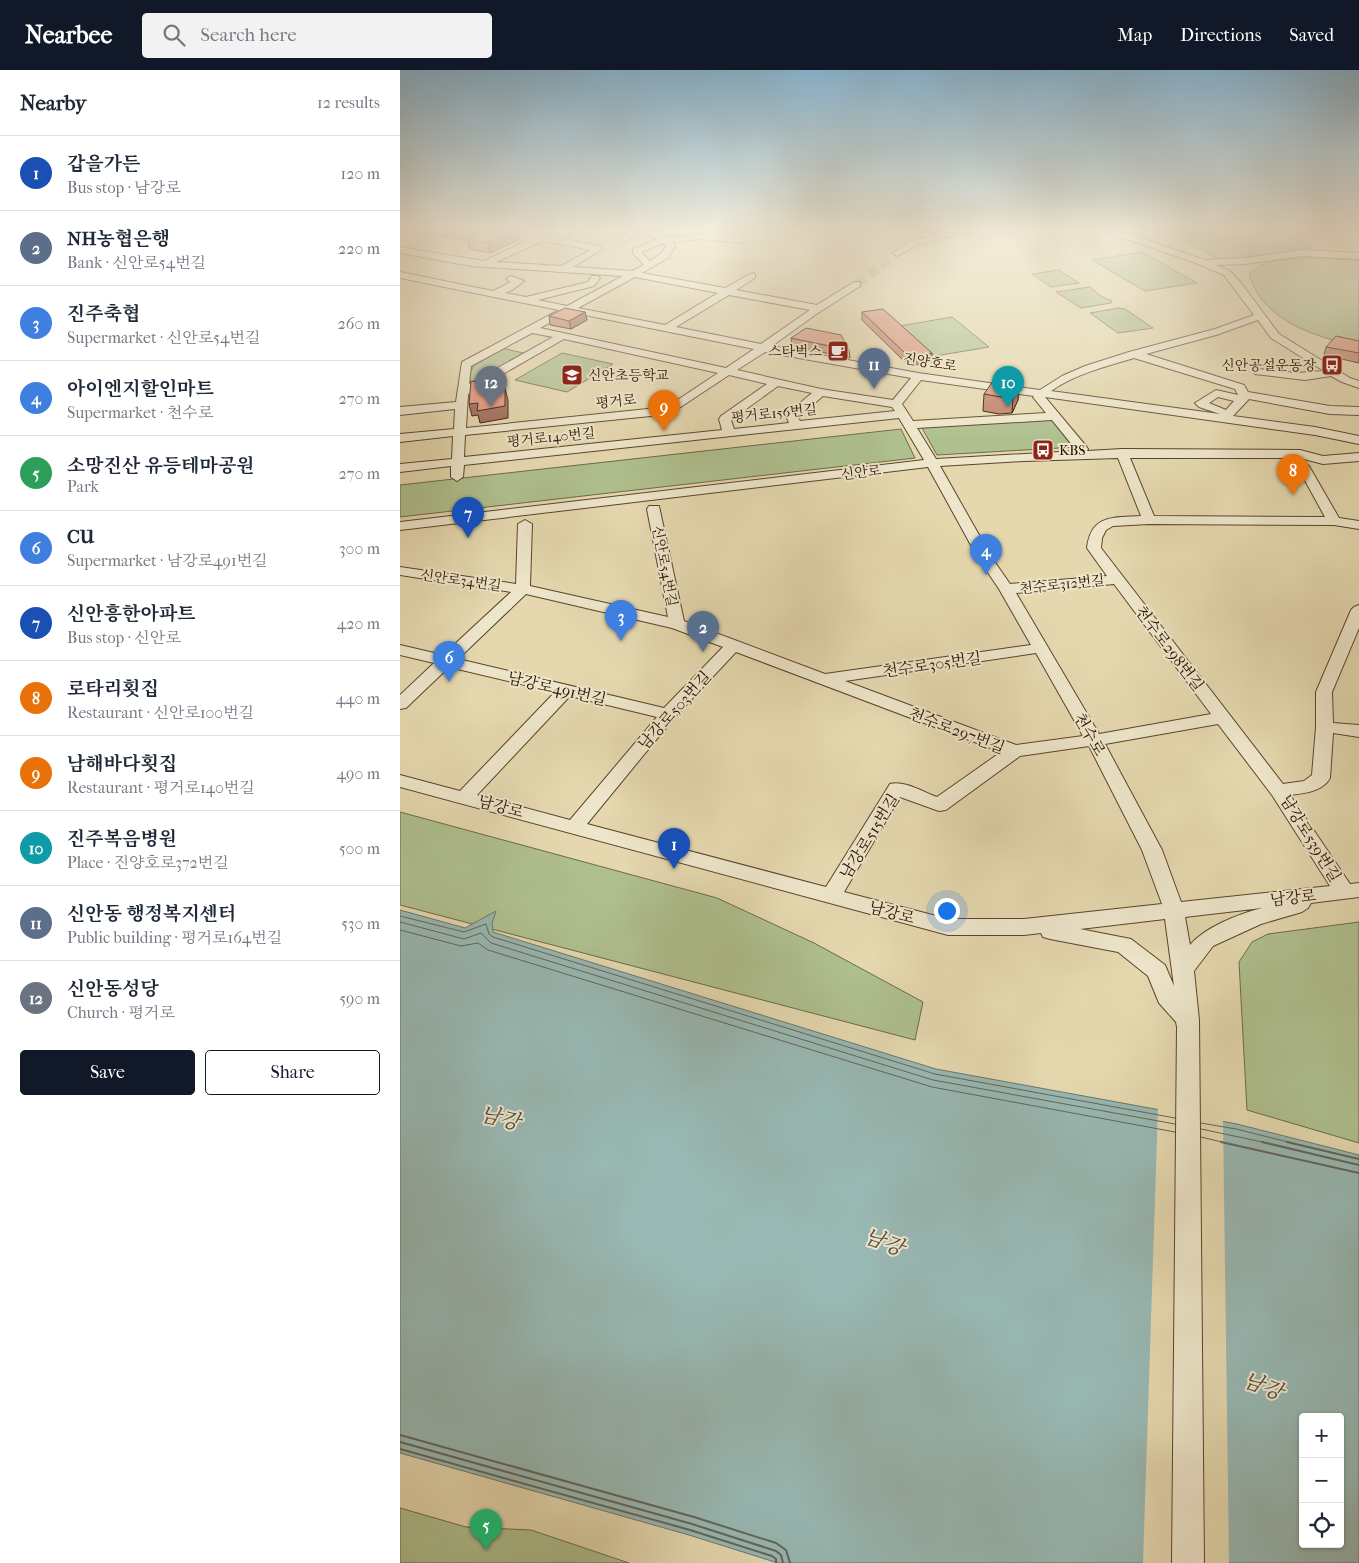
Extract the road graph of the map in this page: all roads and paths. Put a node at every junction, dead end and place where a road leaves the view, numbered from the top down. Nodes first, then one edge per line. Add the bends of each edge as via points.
1 (527, 300) edge
2 (585, 300) edge
3 (712, 300) edge
4 (772, 300) edge
5 (831, 300) edge
6 (1248, 300) edge
7 (817, 308) junction
8 (568, 309) junction
9 (1260, 316) junction
10 (666, 328) junction
11 (530, 329) junction
12 (562, 336) junction
13 (763, 348) junction
14 (1133, 354) junction
15 (728, 371) junction
16 (1259, 372) dead end
17 (1332, 372) junction
18 (918, 376) junction
19 (1346, 380) junction
20 (777, 382) junction
21 (1359, 385) edge
22 (1257, 389) dead end
23 (463, 392) junction
24 (821, 392) junction
25 (1041, 393) junction
26 (1359, 398) edge
27 (461, 405) junction
28 (1236, 406) junction
29 (900, 409) junction
30 (1303, 410) junction
31 (400, 411) edge
32 (1359, 411) edge
33 (1054, 416) junction
34 (673, 424) junction
35 (796, 425) junction
36 (910, 425) junction
37 (459, 432) junction
38 (729, 433) junction
39 (1359, 434) edge
40 (1338, 435) junction
41 (400, 438) edge
42 (1359, 440) edge
43 (1082, 449) dead end
44 (1359, 457) edge
45 (1124, 459) junction
46 (1344, 459) junction
47 (1324, 460) junction
48 (458, 461) junction
49 (1306, 466) junction
50 (400, 468) edge
51 (935, 469) junction
52 (1359, 470) edge
53 (457, 477) dead end
54 (654, 509) junction
55 (1148, 520) junction
56 (1334, 521) junction
57 (525, 524) junction
58 (1359, 525) edge
59 (400, 526) edge
60 (400, 538) edge
61 (400, 570) edge
62 (1118, 579) junction
63 (523, 588) junction
64 (1006, 590) junction
65 (1359, 610) edge
66 (677, 624) junction
67 (732, 646) junction
68 (1040, 648) junction
69 (400, 650) edge
70 (447, 661) junction
71 (824, 680) junction
72 (566, 690) junction
73 (400, 704) edge
74 (668, 714) junction
75 (1221, 718) junction
76 (1325, 727) junction
77 (1359, 732) edge
78 (1094, 740) junction
79 (1015, 752) junction
80 (400, 781) edge
81 (1278, 791) junction
82 (465, 797) junction
83 (575, 826) junction
84 (1352, 891) edge
85 (1314, 895) junction
86 (831, 896) junction
87 (1174, 909) junction
88 (1024, 927) junction
89 (1183, 969) junction
90 (1188, 1023) junction
91 (1188, 1563) edge

1 - 8 street, 진양호로
2 - 8 street
3 - 10 street
4 - 7 street
5 - 7 street, 평거로
6 - 9 street
7 - 13 street, 평거로
8 - 10 street, 진양호로
8 - 11 street
9 - 14 street via 1206,335
9 - 17 street via 1281,341
10 - 13 street, 진양호로
11 - 12 street
11 - 23 street via 470,361 465,368
12 - 15 street
12 - 23 street
13 - 15 street, 평거로
13 - 18 street, 진양호로
14 - 25 street via 1053,384
14 - 28 street via 1240,387
15 - 20 street
15 - 34 street, 평거로
16 - 17 street via 1305,378
17 - 19 street
18 - 25 street, 진양호로
18 - 29 street
19 - 21 street
19 - 26 street
20 - 24 street
20 - 38 street via 725,419
22 - 30 street via 1307,399
23 - 27 street
24 - 29 street
24 - 35 street via 792,416
25 - 28 street, 진양호로
25 - 33 street via 1039,397
27 - 31 street
27 - 37 street
28 - 30 street
28 - 40 street, 진양호로
29 - 35 street, 평거로156번길
29 - 36 street, 천수로
30 - 32 street
33 - 36 street
33 - 43 street
34 - 37 street, 평거로
34 - 38 street, 평거로156번길
34 - 48 street, 평거로140번길
35 - 38 street, 평거로156번길
36 - 51 street, 천수로
37 - 41 street, 평거로
37 - 48 street
39 - 40 street
40 - 42 street, 진양호로
40 - 46 street via 1351,442 1352,448
44 - 46 street, 신안로
45 - 47 street, 신안로 via 1300,454
45 - 49 street, 신안로
45 - 51 street, 신안로 via 1046,466
45 - 55 street
46 - 47 street, 신안로
47 - 49 street, 신안로
48 - 50 street, 평거로140번길
48 - 53 street
49 - 52 street
49 - 56 street
51 - 54 street, 신안로
51 - 59 street, 신안로
51 - 64 street, 천수로
54 - 57 street, 신안로
54 - 66 street, 신안로54번길
55 - 56 street
55 - 62 street via 1111,522 1100,526 1094,548
56 - 58 street
57 - 60 street, 신안로
57 - 63 street
61 - 63 street, 신안로34번길
62 - 64 street, 천수로312번길
62 - 75 street, 천수로298번길
63 - 66 street, 신안로54번길
63 - 70 street
64 - 68 street, 천수로
65 - 76 street, 남강로539번길 via 1324,692
66 - 67 street, 신안로54번길
67 - 71 street
67 - 74 street, 남강로503번길
68 - 71 street, 천수로305번길
68 - 78 street, 천수로
69 - 70 street, 남강로491번길
70 - 72 street, 남강로491번길
70 - 73 street
71 - 79 street, 천수로297번길
72 - 74 street, 남강로491번길
72 - 82 street, 남강로
74 - 83 street, 남강로503번길
75 - 78 street
75 - 81 street, 천수로298번길
76 - 77 street
76 - 81 street, 남강로539번길 via 1321,778 1309,786
78 - 79 street, 천수로297번길
78 - 87 street, 천수로 via 1152,850
79 - 86 street, 남강로515번길 via 939,805 896,788
80 - 82 street, 남강로
81 - 84 street, 남강로539번길
82 - 83 street, 남강로
83 - 86 street, 남강로
84 - 85 street, 남강로
85 - 87 street, 남강로
85 - 89 street via 1295,907 1255,918 1206,940
86 - 88 street, 남강로 via 948,927
87 - 88 street, 남강로
87 - 89 street, 천수로
88 - 90 street via 1124,944 1157,971 1167,997
89 - 90 street, 천수로
90 - 91 street

